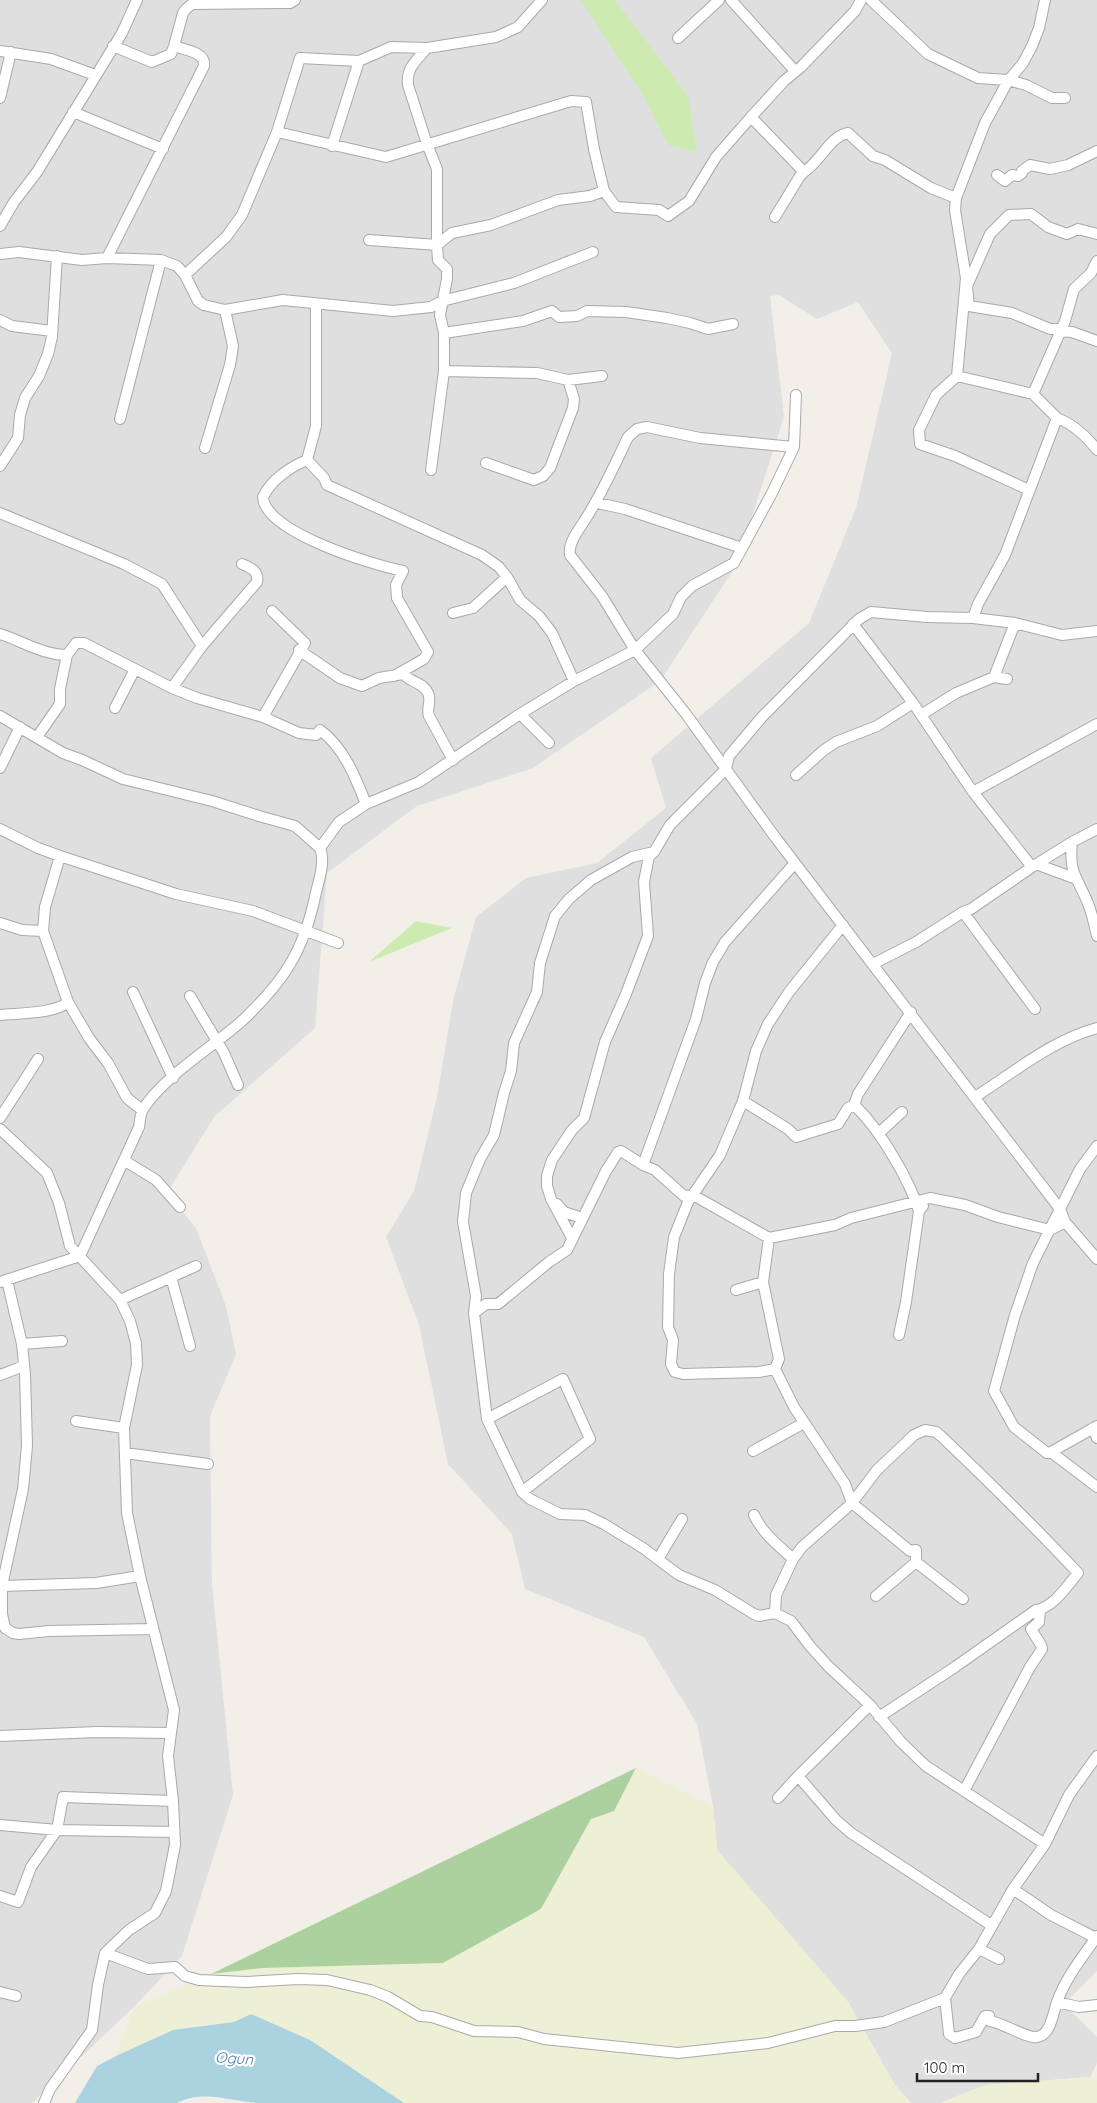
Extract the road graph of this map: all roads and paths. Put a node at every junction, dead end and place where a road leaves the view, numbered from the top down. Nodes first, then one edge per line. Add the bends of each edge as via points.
1 (138, 0) edge
2 (294, 0) edge
3 (542, 0) edge
4 (719, 0) edge
5 (731, 0) edge
6 (861, 0) edge
7 (871, 0) edge
8 (1045, 0) edge
9 (678, 38) dead end
10 (113, 46) junction
11 (174, 46) junction
12 (426, 48) junction
13 (5, 52) edge
14 (359, 61) junction
15 (795, 71) junction
16 (95, 75) junction
17 (1008, 80) junction
18 (0, 98) edge
19 (1065, 98) dead end
20 (73, 112) junction
21 (751, 118) junction
22 (277, 132) junction
23 (427, 144) junction
24 (332, 146) junction
25 (163, 150) junction
26 (1097, 152) edge
27 (804, 172) junction
28 (997, 175) dead end
29 (604, 191) junction
30 (951, 196) junction
31 (775, 217) dead end
32 (0, 226) edge
33 (1097, 234) edge
34 (369, 240) dead end
35 (437, 245) junction
36 (593, 252) dead end
37 (0, 254) edge
38 (58, 256) junction
39 (107, 258) junction
40 (161, 260) junction
41 (1097, 260) edge
42 (185, 275) junction
43 (442, 301) junction
44 (316, 304) junction
45 (225, 310) junction
46 (0, 320) edge
47 (733, 324) dead end
48 (52, 331) junction
49 (1060, 331) junction
50 (444, 332) junction
51 (1097, 341) edge
52 (444, 371) junction
53 (602, 376) dead end
54 (957, 376) junction
55 (568, 380) junction
56 (1033, 394) junction
57 (796, 395) dead end
58 (1058, 418) junction
59 (120, 419) dead end
60 (794, 447) junction
61 (205, 448) dead end
62 (1097, 450) edge
63 (307, 460) junction
64 (486, 464) dead end
65 (0, 466) edge
66 (431, 470) dead end
67 (1029, 490) junction
68 (597, 503) junction
69 (0, 513) edge
70 (742, 548) junction
71 (242, 564) dead end
72 (507, 577) junction
73 (272, 611) dead end
74 (453, 613) dead end
75 (973, 618) junction
76 (1015, 623) junction
77 (853, 624) junction
78 (1097, 631) edge
79 (0, 634) edge
80 (202, 646) junction
81 (300, 650) junction
82 (635, 650) junction
83 (67, 655) junction
84 (135, 669) junction
85 (394, 676) junction
86 (994, 677) junction
87 (1007, 679) dead end
88 (574, 681) junction
89 (172, 688) junction
90 (913, 703) junction
91 (115, 708) dead end
92 (520, 714) junction
93 (921, 715) junction
94 (0, 716) edge
95 (263, 717) junction
96 (1097, 724) edge
97 (20, 727) junction
98 (37, 737) junction
99 (550, 743) dead end
100 (453, 760) junction
101 (0, 768) edge
102 (726, 769) junction
103 (796, 775) dead end
104 (973, 792) junction
105 (366, 804) junction
106 (0, 829) edge
107 (1097, 829) edge
108 (1072, 842) junction
109 (320, 848) junction
110 (654, 852) junction
111 (60, 856) junction
112 (795, 863) junction
113 (1034, 865) junction
114 (1074, 878) junction
115 (963, 912) junction
116 (0, 923) edge
117 (843, 925) junction
118 (43, 931) junction
119 (306, 931) junction
120 (1097, 936) edge
121 (338, 943) dead end
122 (873, 964) junction
123 (133, 992) dead end
124 (190, 996) dead end
125 (68, 1002) junction
126 (1035, 1009) dead end
127 (911, 1012) junction
128 (0, 1016) edge
129 (1097, 1028) edge
130 (217, 1041) junction
131 (38, 1059) dead end
132 (173, 1078) junction
133 (238, 1085) dead end
134 (975, 1098) junction
135 (743, 1101) junction
136 (854, 1105) junction
137 (142, 1110) junction
138 (902, 1112) dead end
139 (0, 1118) edge
140 (0, 1129) edge
141 (879, 1133) junction
142 (1097, 1146) edge
143 (125, 1161) junction
144 (643, 1165) junction
145 (693, 1195) junction
146 (550, 1198) junction
147 (930, 1198) junction
148 (916, 1200) junction
149 (180, 1207) dead end
150 (1060, 1210) junction
151 (919, 1211) junction
152 (582, 1218) junction
153 (1064, 1222) junction
154 (1052, 1229) junction
155 (572, 1238) junction
156 (769, 1238) junction
157 (80, 1256) junction
158 (1097, 1259) edge
159 (196, 1266) dead end
160 (172, 1277) junction
161 (4, 1281) edge
162 (763, 1282) junction
163 (736, 1290) dead end
164 (120, 1300) junction
165 (474, 1313) junction
166 (899, 1335) dead end
167 (62, 1341) dead end
168 (22, 1344) junction
169 (190, 1346) dead end
170 (24, 1366) junction
171 (775, 1369) junction
172 (0, 1375) edge
173 (488, 1419) junction
174 (76, 1421) dead end
175 (804, 1423) junction
176 (1095, 1427) edge
177 (124, 1428) junction
178 (1097, 1438) edge
179 (753, 1451) dead end
180 (1051, 1452) junction
181 (125, 1453) junction
182 (208, 1464) dead end
183 (1097, 1487) edge
184 (522, 1492) junction
185 (852, 1503) junction
186 (754, 1515) dead end
187 (682, 1519) dead end
188 (658, 1559) junction
189 (793, 1559) junction
190 (916, 1562) junction
191 (140, 1576) junction
192 (2, 1586) junction
193 (876, 1596) dead end
194 (963, 1600) dead end
195 (1040, 1610) junction
196 (775, 1614) junction
197 (153, 1629) junction
198 (870, 1705) junction
199 (879, 1717) junction
200 (170, 1733) junction
201 (0, 1736) edge
202 (1097, 1756) edge
203 (798, 1776) junction
204 (964, 1791) junction
205 (778, 1798) dead end
206 (173, 1801) junction
207 (0, 1825) edge
208 (57, 1830) junction
209 (174, 1832) junction
210 (1045, 1844) junction
211 (1012, 1889) junction
212 (0, 1896) edge
213 (991, 1925) junction
214 (1096, 1937) edge
215 (979, 1949) junction
216 (106, 1953) junction
217 (1000, 1959) dead end
218 (0, 1992) edge
219 (16, 1996) dead end
220 (945, 1998) junction
221 (1057, 2002) junction
222 (1097, 2005) edge
223 (44, 2103) edge

1 - 10 street
2 - 11 street via 290,3 192,4 183,13
3 - 12 street via 518,27 496,37
4 - 9 street
5 - 15 street
6 - 15 street via 855,11
7 - 17 street via 928,54 978,78
8 - 17 street via 1040,28 1032,46
10 - 11 street via 152,62 171,54
10 - 16 street
11 - 25 street via 201,56 204,62
12 - 14 street via 390,48
12 - 23 street via 407,75
13 - 16 street via 51,59
13 - 18 street
14 - 22 street via 300,58
14 - 24 street
15 - 21 street
16 - 20 street
17 - 19 street via 1052,98
17 - 30 street
20 - 25 street
20 - 32 street
21 - 27 street
21 - 29 street via 716,157 689,201 668,216 660,210 616,207
22 - 24 street
22 - 42 street via 242,215 226,237
23 - 24 street via 386,157
23 - 29 street via 571,101 586,102
23 - 35 street via 437,168
25 - 39 street
26 - 28 street via 1050,169 1030,165 1006,181
27 - 30 street via 814,166 832,142 848,133 873,156
27 - 31 street
29 - 35 street via 558,200 491,225 452,234
30 - 54 street via 966,278
33 - 49 street via 1078,229 1067,234 1048,227 1030,214 1009,214 990,234 967,286 969,306 1012,313
34 - 35 street
35 - 43 street via 438,260 446,269 447,279
36 - 43 street via 514,284
37 - 38 street via 19,252
38 - 39 street via 82,260
38 - 48 street
39 - 40 street
40 - 42 street via 177,266
40 - 59 street
41 - 49 street via 1091,273 1074,289
42 - 45 street via 198,301
43 - 44 street via 431,307 393,312
43 - 50 street via 440,315
44 - 45 street via 283,300
44 - 63 street via 316,426
45 - 61 street via 233,352
46 - 48 street via 12,326
47 - 50 street via 708,329 667,318 587,311 577,316 559,316 552,312 523,321
48 - 65 street via 48,354 25,398 18,438
49 - 51 street
49 - 56 street
50 - 52 street
52 - 55 street via 537,373
52 - 66 street
53 - 55 street
54 - 56 street
54 - 67 street via 936,395 919,430 920,444 955,456
55 - 64 street via 574,399 572,408 550,468 543,476 534,480
56 - 58 street
57 - 60 street
58 - 62 street via 1066,421
58 - 67 street
60 - 68 street via 637,428 628,437
60 - 70 street
63 - 72 street via 327,485 482,555
63 - 85 street via 270,485 263,497 265,508 316,543 359,560 403,571 396,585 398,598 428,652 424,659
67 - 75 street via 1005,555
68 - 70 street
68 - 82 street via 571,544 570,555 602,596
69 - 80 street via 124,564 162,584
70 - 82 street via 734,563 692,586 680,597 673,614
71 - 80 street via 256,571 257,582
72 - 74 street via 473,608
72 - 88 street via 520,600 552,632
73 - 81 street via 305,642
75 - 76 street
75 - 77 street via 871,612
76 - 78 street via 1062,635
76 - 86 street
77 - 90 street
77 - 102 street via 762,717 729,756
79 - 83 street via 44,651
80 - 89 street
81 - 85 street via 340,678 362,686 379,678
81 - 95 street
82 - 88 street
82 - 102 street
83 - 84 street via 76,643 84,643
83 - 98 street via 60,704
84 - 89 street
84 - 91 street
85 - 100 street via 403,674 428,692 427,710
86 - 87 street
86 - 93 street via 956,693
88 - 92 street
89 - 95 street
90 - 93 street
90 - 103 street via 877,726 836,742
92 - 99 street
92 - 100 street
93 - 104 street
94 - 97 street
95 - 105 street via 299,733 316,736 320,730 326,734 354,773
96 - 104 street
97 - 98 street
97 - 101 street
98 - 109 street via 62,754 124,780 212,801 295,826
100 - 105 street via 418,782
102 - 110 street via 670,825
102 - 112 street
104 - 113 street
105 - 109 street via 339,822
106 - 111 street
107 - 108 street
108 - 113 street
108 - 114 street
109 - 119 street via 323,856
110 - 146 street via 649,856 644,882 648,936 605,1042 584,1118 552,1160 547,1176
110 - 165 street via 632,856 591,880 555,916 540,963 537,992 514,1043 512,1071 494,1136 480,1158 466,1193 463,1222 476,1296
111 - 118 street via 44,913
111 - 119 street via 176,894 252,910
112 - 117 street
112 - 144 street via 725,942 713,962 696,1019
113 - 114 street
113 - 115 street
114 - 120 street via 1088,902
115 - 122 street
115 - 126 street
116 - 118 street via 22,930
117 - 122 street
117 - 135 street via 789,992 768,1024 756,1051
118 - 125 street
119 - 121 street
119 - 130 street via 298,953 284,975 242,1020
122 - 127 street
123 - 132 street
124 - 130 street
125 - 128 street via 53,1010
125 - 137 street via 127,1098
127 - 134 street
127 - 136 street
129 - 134 street via 1048,1050
130 - 132 street
130 - 133 street
131 - 139 street
132 - 137 street
134 - 150 street
135 - 136 street via 796,1137 838,1124 848,1108
135 - 145 street via 720,1155
136 - 141 street
137 - 143 street via 140,1128
138 - 141 street
140 - 157 street via 47,1173 70,1246
141 - 148 street
142 - 150 street via 1080,1169
143 - 149 street via 156,1180
143 - 157 street
144 - 145 street via 655,1170 684,1196
144 - 152 street via 624,1152 618,1152
145 - 156 street
145 - 171 street via 674,1237 668,1327 673,1340 671,1364 675,1372 683,1374
146 - 152 street via 564,1212
146 - 155 street
147 - 148 street
147 - 151 street
147 - 154 street
148 - 151 street
148 - 156 street via 851,1218 835,1226
150 - 153 street
150 - 154 street
151 - 166 street
152 - 155 street
153 - 154 street
153 - 158 street
154 - 180 street via 1033,1264 1015,1314 994,1391 1014,1427 1040,1449
155 - 165 street via 564,1252 498,1304 486,1304
156 - 162 street
157 - 161 street
157 - 164 street
159 - 160 street
160 - 164 street
160 - 169 street
161 - 168 street
162 - 163 street
162 - 171 street via 779,1359
164 - 177 street via 136,1343 137,1365
165 - 173 street
167 - 168 street
168 - 170 street
170 - 172 street
170 - 192 street via 27,1446 23,1489
171 - 175 street
173 - 184 street
173 - 184 street via 563,1379 590,1439
174 - 177 street
175 - 179 street
175 - 185 street via 845,1484
176 - 178 street
176 - 180 street
177 - 181 street
180 - 183 street
181 - 182 street
181 - 191 street via 127,1513
184 - 188 street via 560,1514 585,1515 604,1524
185 - 189 street via 816,1533
185 - 190 street via 910,1551 916,1550
185 - 195 street via 878,1470 914,1436 925,1430 936,1432 1014,1505 1078,1573 1056,1599
186 - 189 street via 773,1543
187 - 188 street
188 - 196 street via 679,1575 715,1590 754,1614
189 - 196 street via 776,1594
190 - 193 street
190 - 194 street
191 - 192 street via 96,1583
191 - 197 street
192 - 197 street via 5,1628 13,1633
195 - 199 street
195 - 204 street via 1039,1622 1031,1629 1042,1649
196 - 198 street via 791,1620 828,1666
197 - 200 street via 174,1710
198 - 199 street
198 - 203 street
199 - 204 street via 926,1766
200 - 201 street
200 - 206 street via 168,1756
202 - 210 street via 1070,1795
203 - 205 street
203 - 213 street via 851,1833
204 - 210 street
206 - 208 street via 63,1798
206 - 209 street
207 - 208 street
208 - 209 street
208 - 212 street via 31,1867 18,1902
209 - 216 street via 175,1846 166,1891 158,1909 129,1930
210 - 211 street
211 - 213 street
211 - 214 street via 1051,1915
213 - 215 street
214 - 221 street via 1070,1974
215 - 217 street
215 - 220 street
216 - 220 street via 148,1969 175,1967 185,1976 199,1980 298,1979 352,1985 388,1997 420,2016 474,2031 518,2032 544,2039 670,2053 768,2043 834,2026 884,2022
216 - 223 street via 92,2030 50,2089
218 - 219 street
220 - 221 street via 948,2034 955,2038 976,2032 985,2016 989,2016 990,2022 1038,2037 1048,2030
221 - 222 street via 1080,2007

